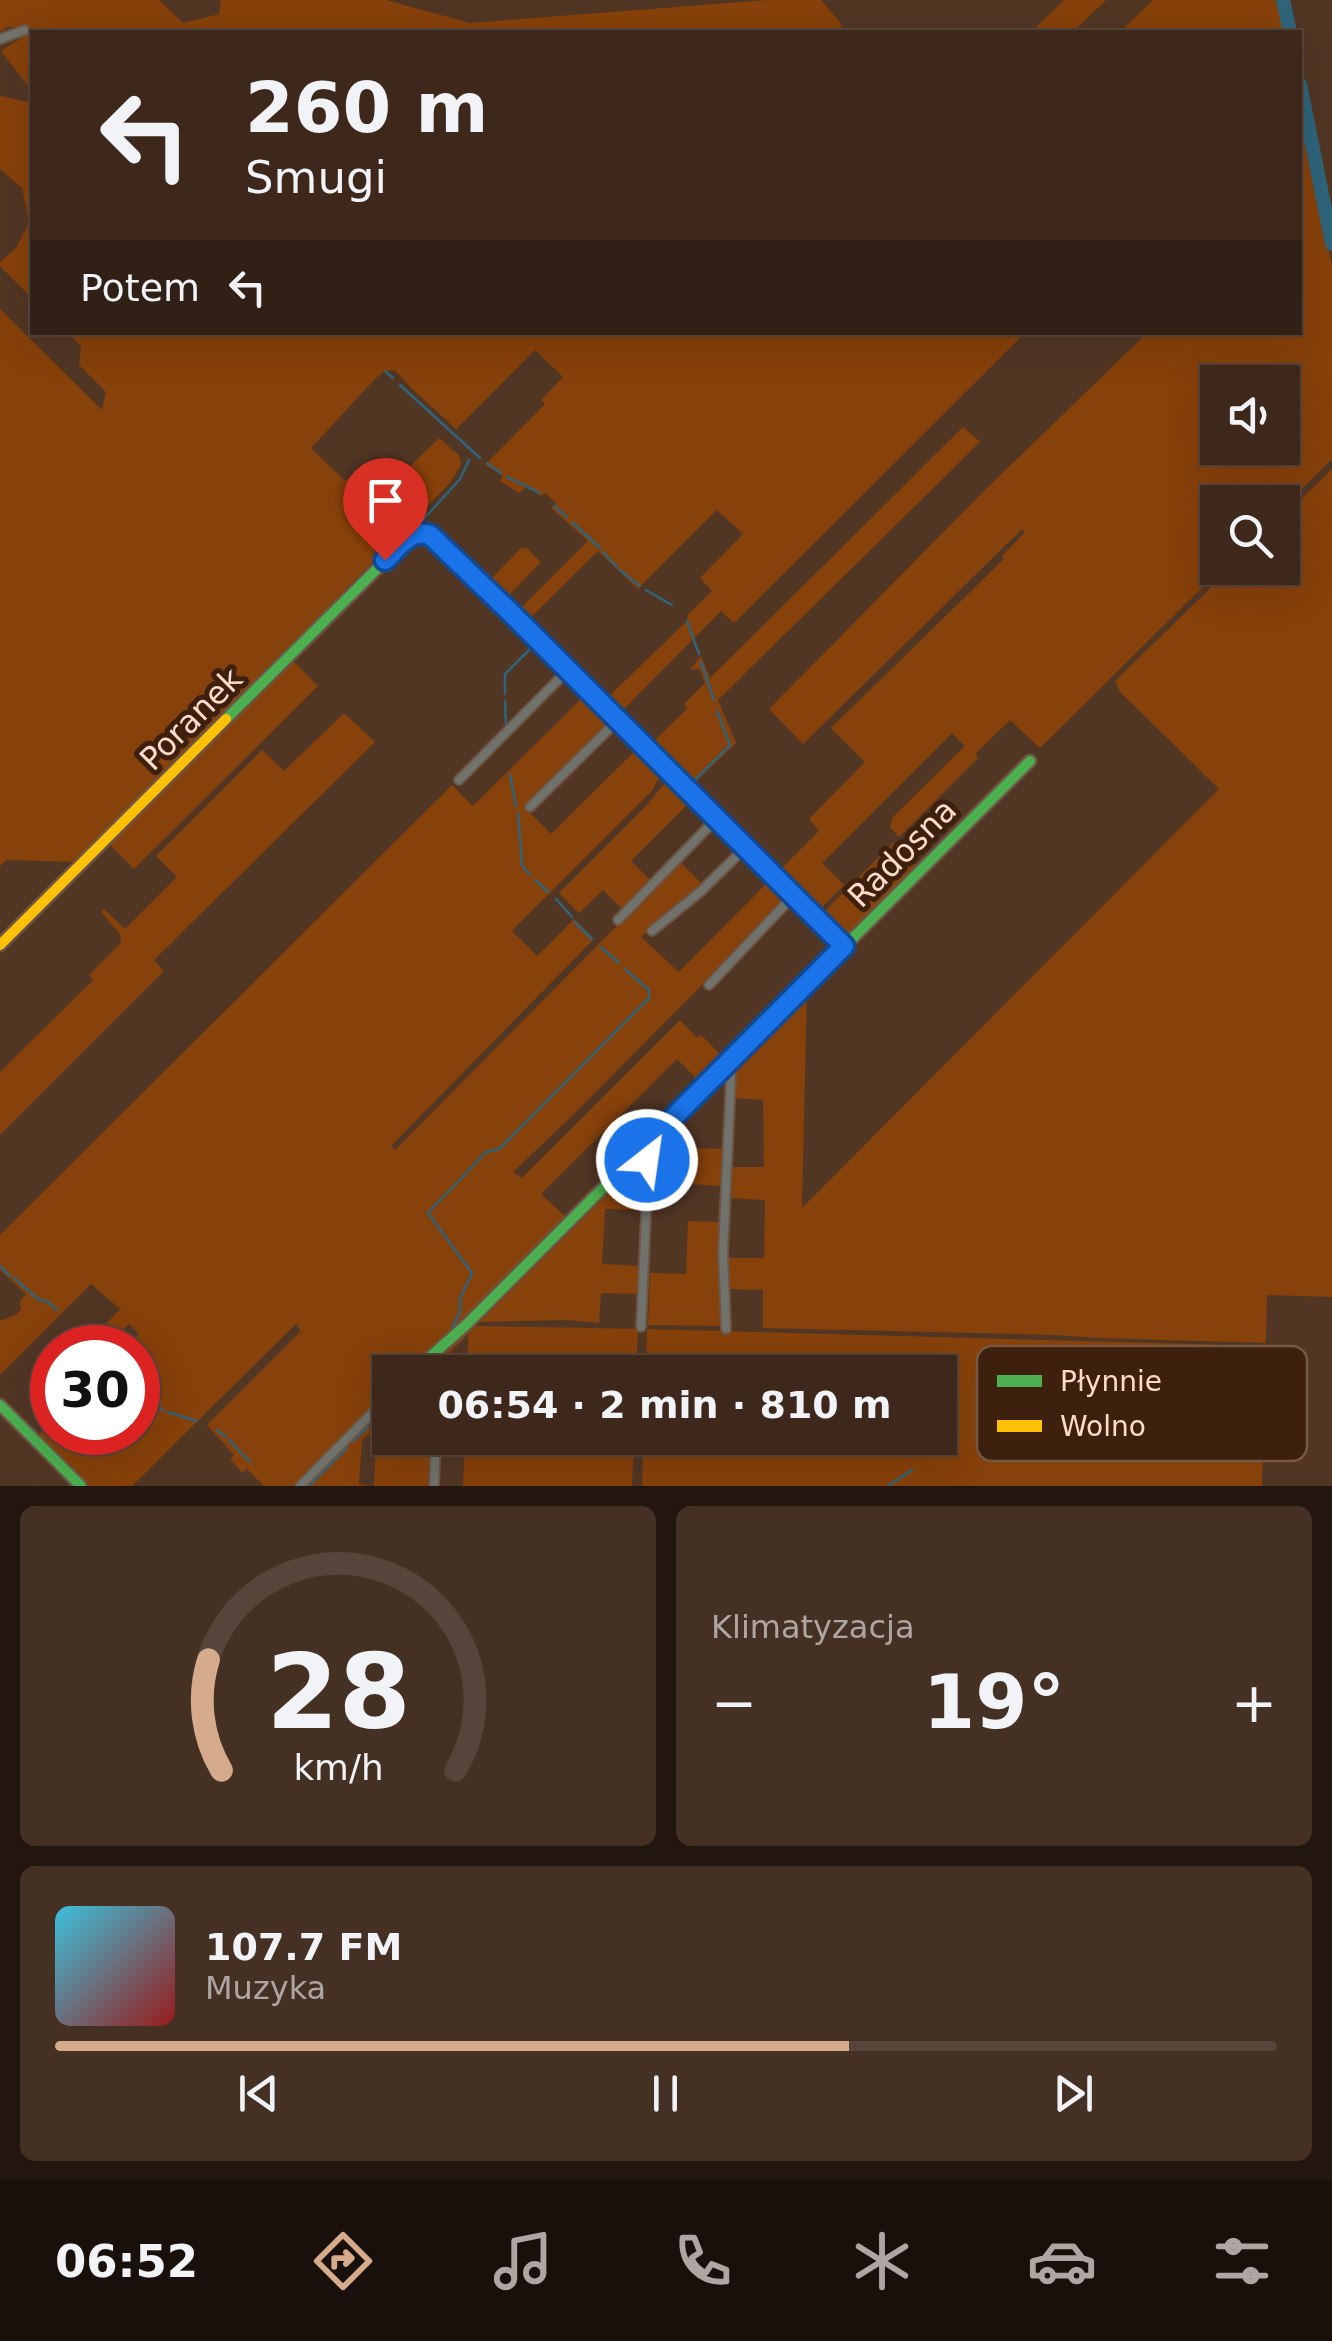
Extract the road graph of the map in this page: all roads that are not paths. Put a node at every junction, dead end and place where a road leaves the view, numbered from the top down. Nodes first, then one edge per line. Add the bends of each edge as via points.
1 (26, 30) dead end
2 (0, 39) edge
3 (567, 670) junction
4 (617, 720) junction
5 (1030, 761) dead end
6 (459, 780) dead end
7 (530, 806) dead end
8 (717, 818) junction
9 (746, 847) junction
10 (794, 895) junction
11 (618, 920) dead end
12 (652, 931) dead end
13 (0, 945) edge
14 (844, 946) junction
15 (709, 984) dead end
16 (726, 1064) junction
17 (640, 1151) junction
18 (641, 1327) dead end
19 (726, 1329) dead end
20 (432, 1355) edge
21 (0, 1405) edge
22 (372, 1414) edge
23 (435, 1455) edge
24 (81, 1486) edge
25 (300, 1486) edge
26 (434, 1486) edge

1 - 2 street
3 - 4 street
3 - 6 street
3 - 13 street, Poranek via 434,539 412,535
4 - 7 street
4 - 8 street
5 - 14 street, Radosna
8 - 9 street
8 - 11 street
9 - 10 street
9 - 12 street
10 - 14 street
10 - 15 street
14 - 16 street, Radosna
16 - 17 street, Radosna
16 - 19 street via 732,1076 722,1252
17 - 18 street via 648,1171
17 - 20 street, Radosna
21 - 24 street
22 - 25 street
23 - 26 street

